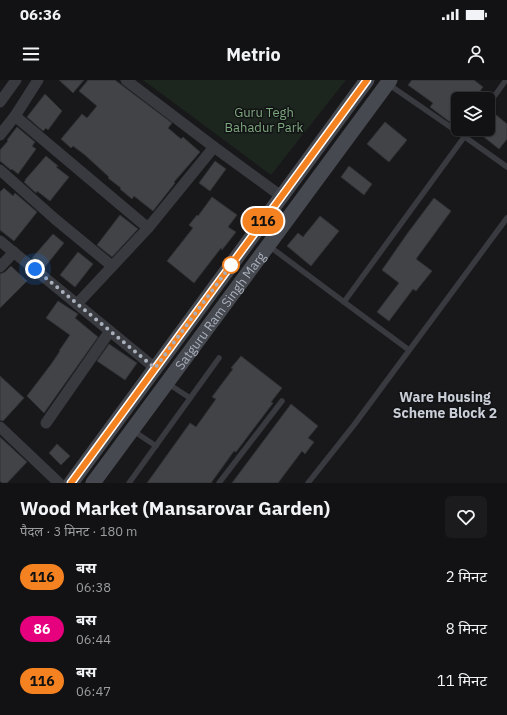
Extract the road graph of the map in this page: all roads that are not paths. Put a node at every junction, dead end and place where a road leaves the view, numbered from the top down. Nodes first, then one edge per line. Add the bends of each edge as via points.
1 (16, 80) edge
2 (38, 80) edge
3 (367, 80) edge
4 (506, 80) edge
5 (132, 82) edge
6 (389, 82) edge
7 (495, 95) edge
8 (0, 102) edge
9 (15, 116) junction
10 (451, 126) edge
11 (0, 135) edge
12 (465, 136) joint
13 (214, 147) junction
14 (507, 167) edge
15 (0, 170) edge
16 (281, 196) junction
17 (507, 218) edge
18 (148, 228) junction
19 (0, 241) edge
20 (268, 246) junction
21 (14, 252) junction
22 (112, 266) junction
23 (0, 267) edge
24 (344, 302) junction
25 (77, 304) junction
26 (110, 331) junction
27 (409, 350) junction
28 (219, 358) dead end
29 (155, 368) junction
30 (167, 382) junction
31 (190, 398) junction
32 (282, 401) dead end
33 (46, 423) dead end
34 (0, 427) edge
35 (132, 430) junction
36 (156, 446) junction
37 (59, 483) edge
38 (71, 483) edge
39 (93, 483) edge
40 (129, 483) edge
41 (219, 483) edge
42 (308, 483) edge

1 - 8 street
2 - 9 street
3 - 16 main road, Satguru Ram Singh Marg
4 - 7 lane
5 - 13 street
6 - 10 lane
6 - 20 main road, Satguru Ram Singh Marg
9 - 11 street
9 - 18 street
12 - 14 lane
12 - 24 lane
13 - 16 street
13 - 18 street
15 - 22 street
16 - 29 main road, Satguru Ram Singh Marg
17 - 27 lane
18 - 22 street
19 - 21 street
20 - 24 lane
20 - 30 main road, Satguru Ram Singh Marg
21 - 23 street
21 - 25 street
22 - 25 street
24 - 27 lane
25 - 26 street
26 - 29 street
26 - 33 street
27 - 42 lane
28 - 31 lane
29 - 38 main road, Satguru Ram Singh Marg
30 - 31 lane
30 - 35 main road, Satguru Ram Singh Marg
31 - 36 lane
32 - 41 lane
34 - 37 street
35 - 36 lane
35 - 39 main road, Satguru Ram Singh Marg
36 - 40 lane

